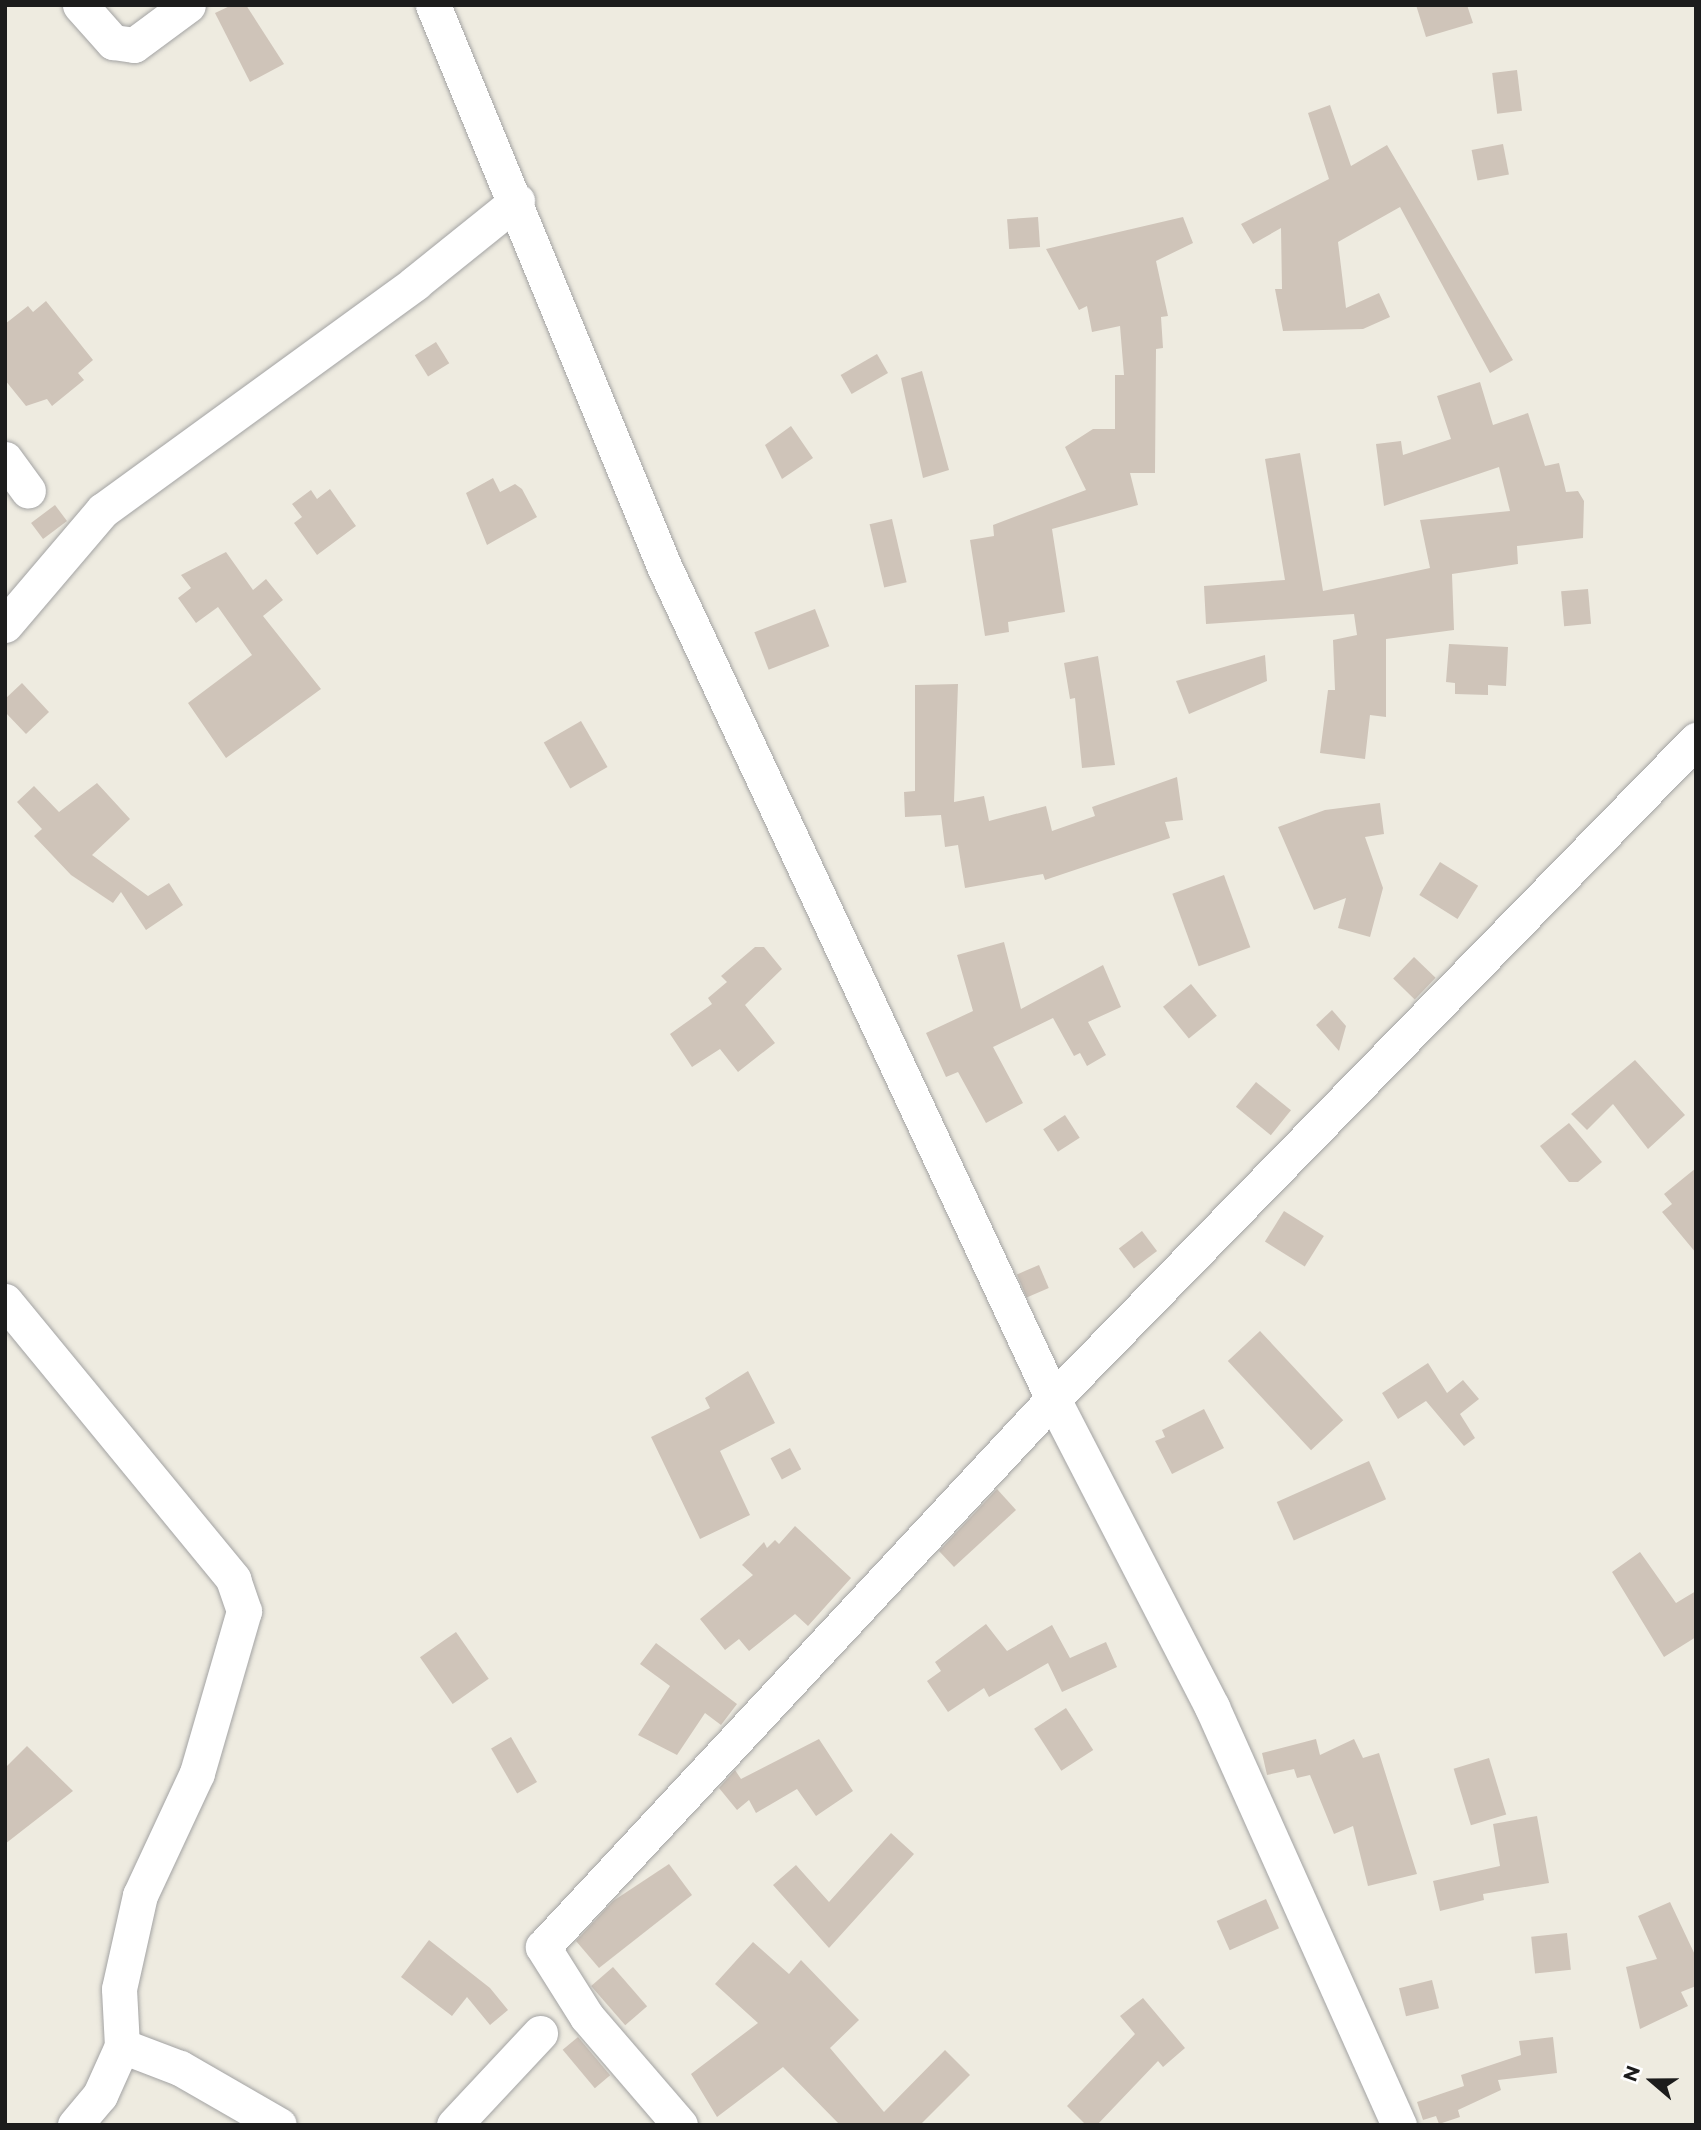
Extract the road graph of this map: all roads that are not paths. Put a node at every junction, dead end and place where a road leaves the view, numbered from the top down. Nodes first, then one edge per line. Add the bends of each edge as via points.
1 (80, 5) edge
2 (188, 5) edge
3 (433, 5) edge
4 (517, 201) junction
5 (5, 459) edge
6 (28, 491) dead end
7 (5, 625) edge
8 (1696, 740) edge
9 (5, 1301) edge
10 (1053, 1399) junction
11 (540, 2033) dead end
12 (122, 2046) junction
13 (1378, 2086) junction
14 (75, 2125) edge
15 (279, 2125) edge
16 (454, 2125) edge
17 (680, 2125) edge
18 (1370, 2125) edge
19 (1399, 2125) edge

1 - 2 street via 113,42 134,45
3 - 4 street
4 - 7 street via 415,284 103,510
4 - 10 street via 664,566
5 - 6 street
8 - 10 street
9 - 12 street via 233,1579 244,1611 197,1773 141,1895 118,1989
10 - 13 street via 1212,1707
10 - 17 street via 543,1947 587,2017
11 - 16 street
12 - 14 street via 100,2095
12 - 15 street via 180,2068
13 - 18 street
13 - 19 street

